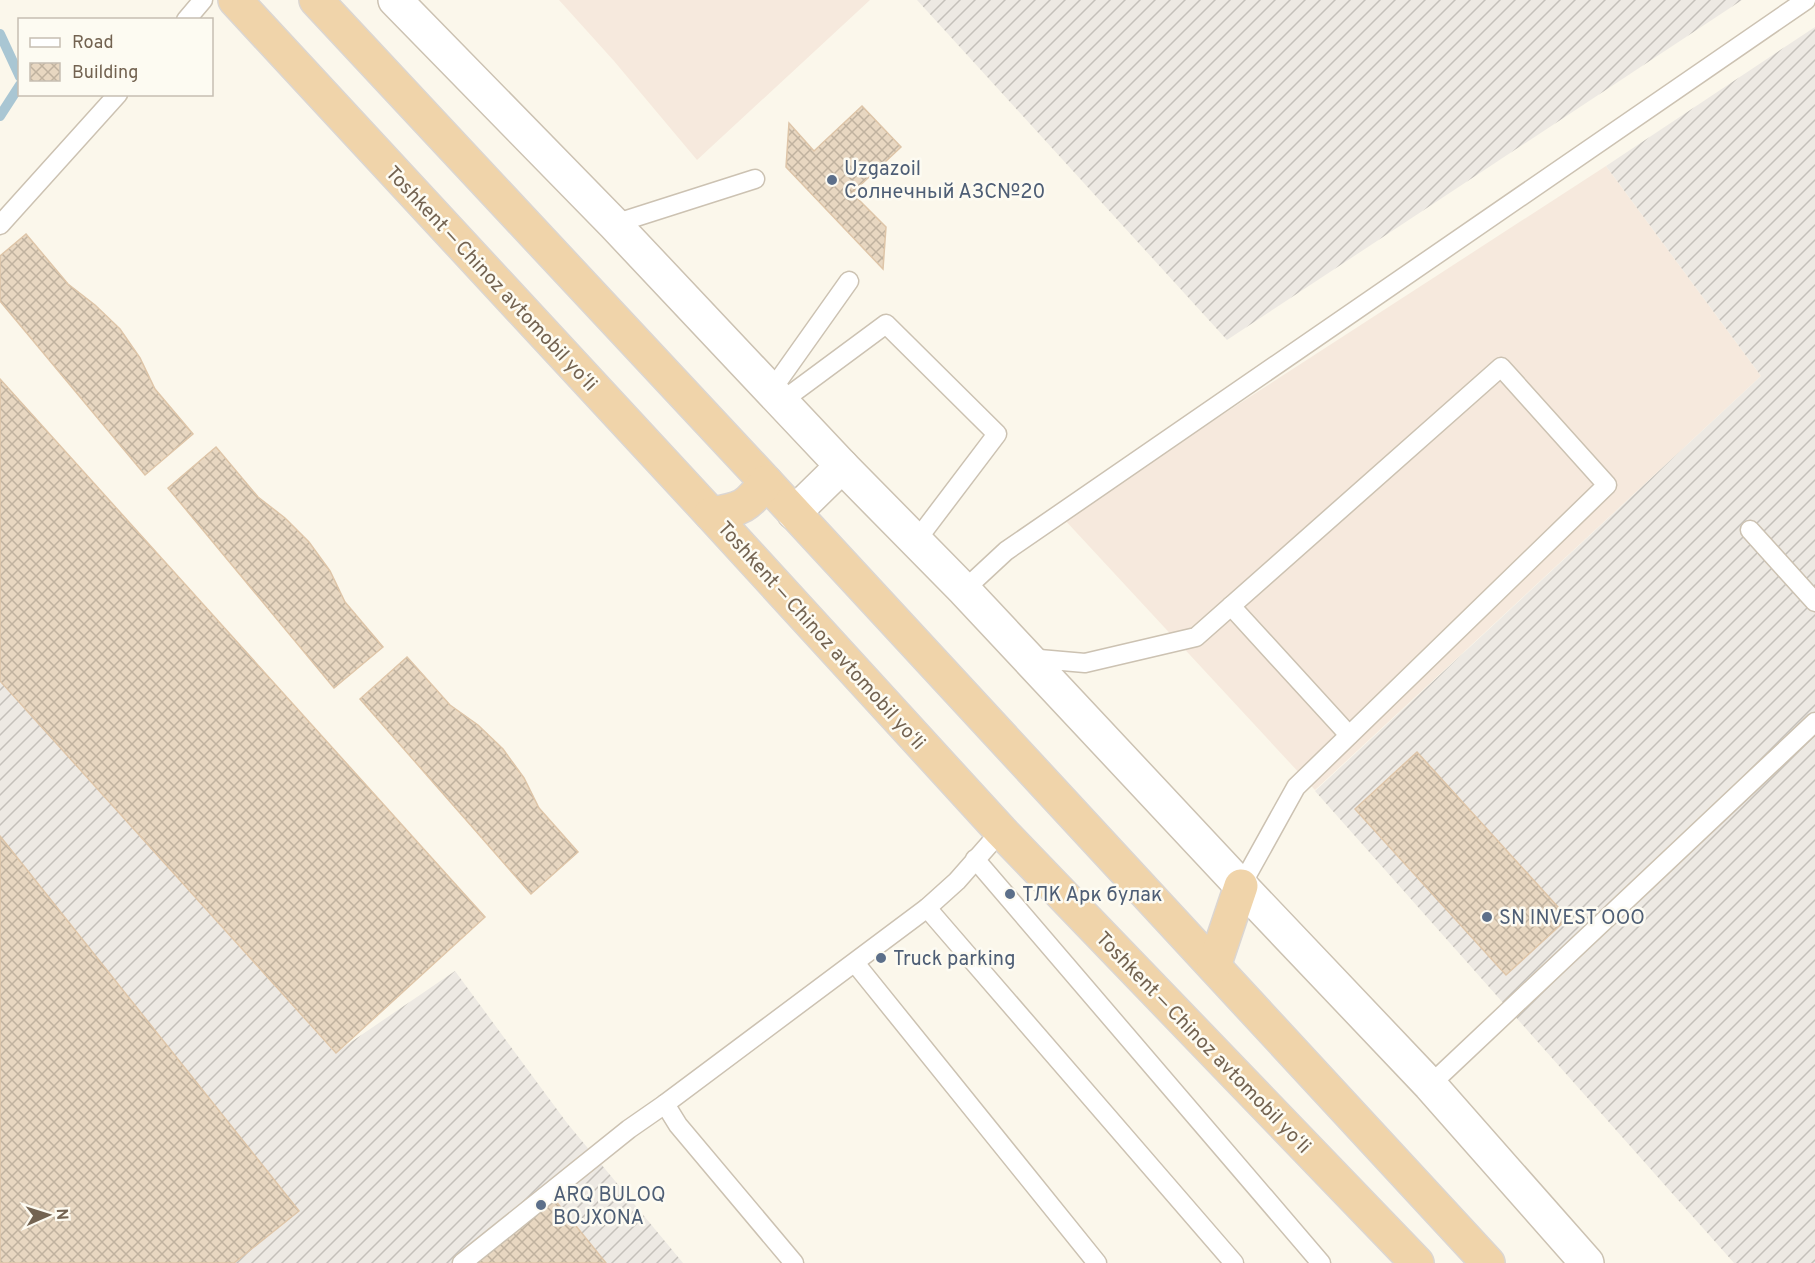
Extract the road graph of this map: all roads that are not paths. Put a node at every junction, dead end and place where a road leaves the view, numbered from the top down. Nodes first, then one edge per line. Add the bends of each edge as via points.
1 (203, 0) edge
2 (235, 0) edge
3 (316, 0) edge
4 (395, 0) edge
5 (1806, 0) edge
6 (188, 18) edge
7 (116, 96) edge
8 (755, 179) dead end
9 (614, 224) junction
10 (0, 225) edge
11 (849, 281) dead end
12 (776, 396) junction
13 (842, 466) junction
14 (766, 482) junction
15 (794, 513) junction
16 (711, 514) junction
17 (1750, 530) dead end
18 (916, 542) junction
19 (964, 590) junction
20 (1815, 602) edge
21 (1231, 606) junction
22 (1027, 658) junction
23 (1815, 722) edge
24 (1348, 735) junction
25 (1001, 831) junction
26 (975, 859) junction
27 (1240, 886) junction
28 (927, 908) junction
29 (855, 963) junction
30 (1214, 966) junction
31 (1430, 1085) junction
32 (665, 1104) junction
33 (462, 1263) edge
34 (794, 1263) edge
35 (1097, 1263) edge
36 (1234, 1263) edge
37 (1322, 1263) edge
38 (1416, 1263) edge
39 (1488, 1263) edge
40 (1587, 1263) edge

1 - 6 lane
2 - 16 highway, Toshkent — Chinoz avtomobil yoʻli
3 - 14 highway
4 - 9 street
5 - 19 lane via 1006,551
7 - 10 lane
8 - 9 lane
9 - 12 street
11 - 12 lane
12 - 13 street
12 - 18 lane via 886,324 997,434
13 - 15 street
13 - 18 street
14 - 15 highway
14 - 16 highway via 750,502 735,510
15 - 30 highway
16 - 25 highway, Toshkent — Chinoz avtomobil yoʻli
17 - 20 lane
18 - 19 street
19 - 22 street
21 - 22 lane via 1196,637 1085,663
21 - 24 lane
21 - 24 lane via 1501,367 1607,485
22 - 27 street
23 - 31 lane
24 - 27 lane via 1296,787
25 - 26 lane
25 - 38 highway, Toshkent — Chinoz avtomobil yoʻli
26 - 28 lane
26 - 37 lane
27 - 30 highway
27 - 31 street
28 - 29 lane
28 - 36 lane
29 - 32 lane
29 - 35 lane
30 - 39 highway
31 - 40 street
32 - 33 lane
32 - 34 lane via 678,1125

